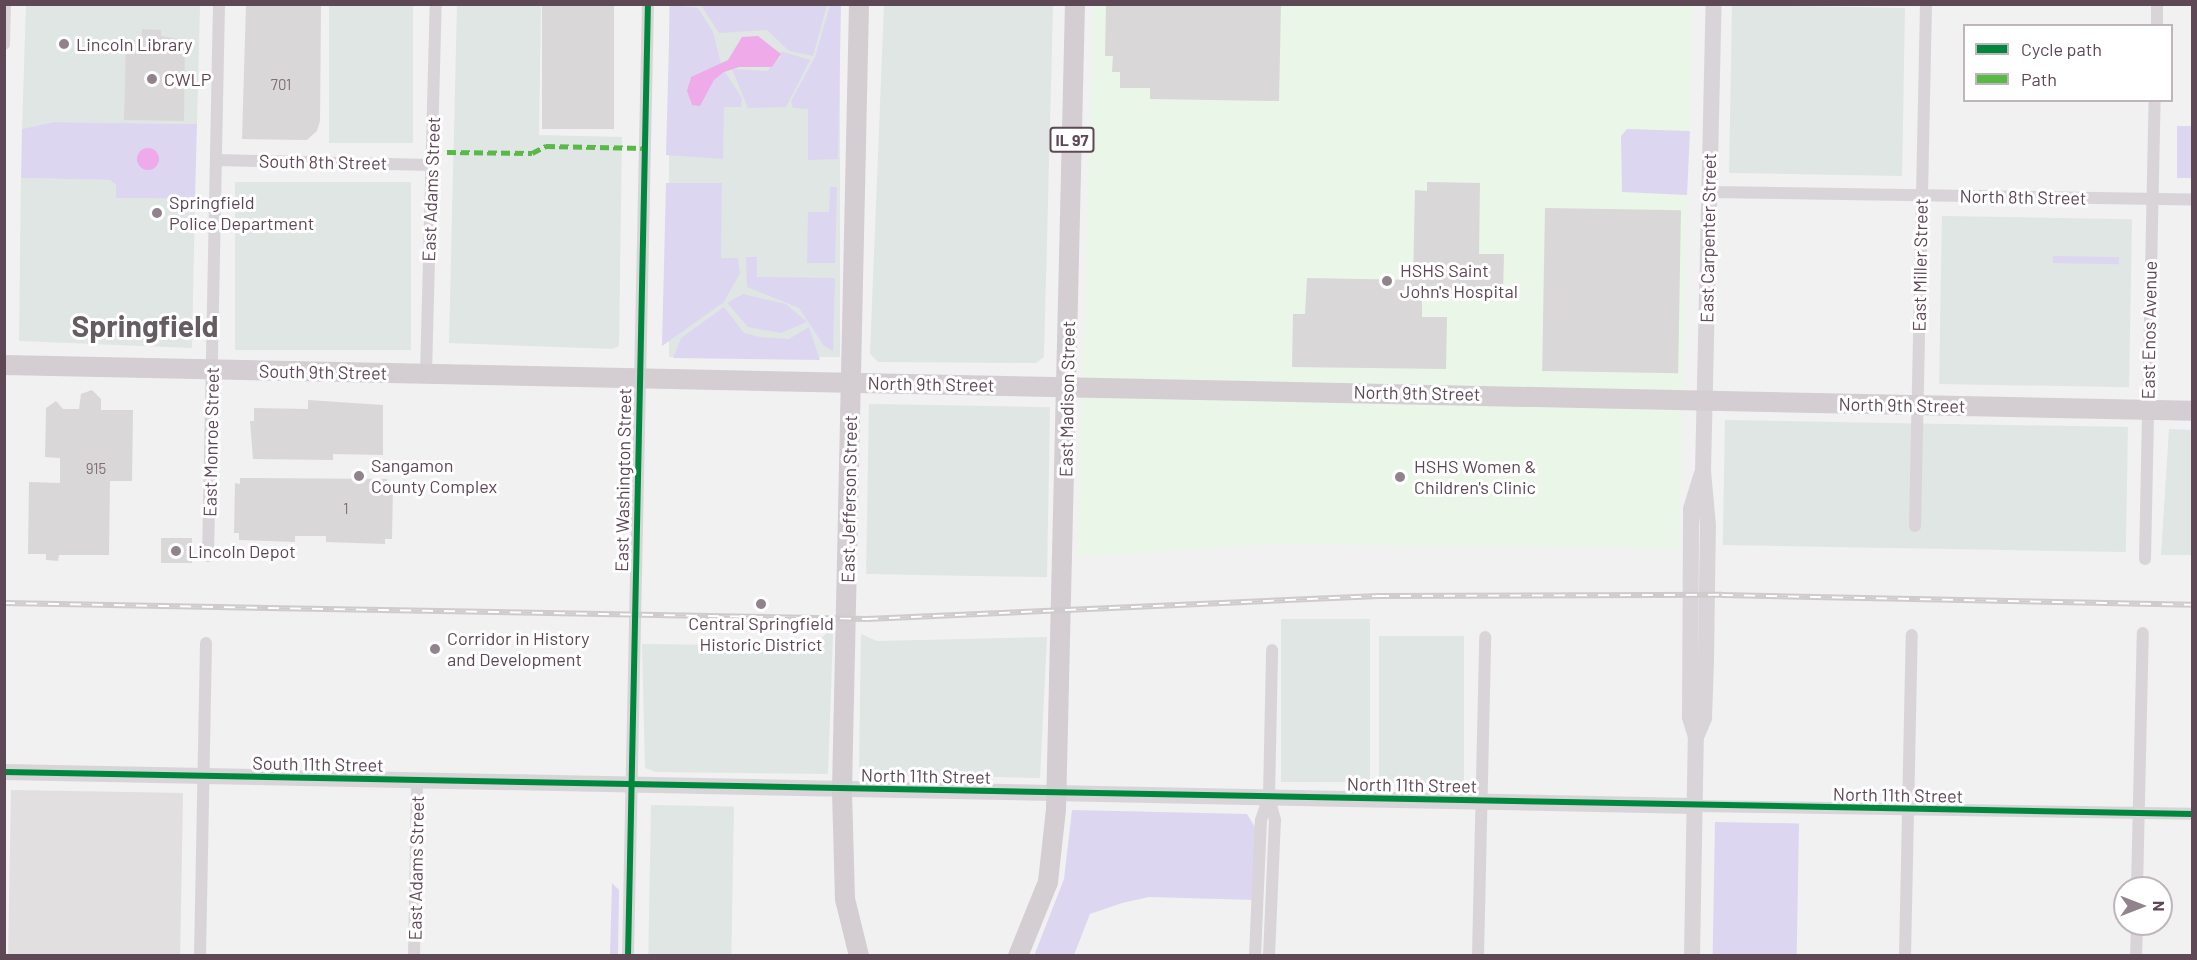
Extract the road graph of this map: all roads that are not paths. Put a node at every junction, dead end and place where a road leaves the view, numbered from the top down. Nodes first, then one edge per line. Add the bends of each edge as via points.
1 (5, 4) edge
2 (219, 4) edge
3 (436, 4) edge
4 (648, 4) edge
5 (859, 4) edge
6 (1075, 4) edge
7 (1714, 4) edge
8 (1926, 4) edge
9 (2157, 4) edge
10 (2157, 24) edge
11 (4, 44) edge
12 (2155, 102) edge
13 (216, 160) junction
14 (431, 165) junction
15 (1709, 192) junction
16 (1921, 196) junction
17 (2153, 200) junction
18 (2193, 200) edge
19 (4, 365) edge
20 (212, 370) junction
21 (426, 374) junction
22 (641, 379) junction
23 (852, 382) junction
24 (1067, 387) junction
25 (1704, 399) junction
26 (1917, 406) junction
27 (2148, 410) junction
28 (2193, 411) edge
29 (1915, 526) dead end
30 (208, 556) dead end
31 (2145, 559) dead end
32 (2143, 633) dead end
33 (1912, 635) dead end
34 (1485, 638) dead end
35 (206, 643) dead end
36 (1272, 650) dead end
37 (4, 772) edge
38 (204, 777) junction
39 (417, 781) junction
40 (631, 784) junction
41 (842, 790) junction
42 (1057, 793) junction
43 (1269, 797) junction
44 (1482, 801) junction
45 (1695, 806) junction
46 (1908, 810) junction
47 (2139, 814) junction
48 (2193, 814) edge
49 (2138, 876) edge
50 (2137, 936) edge
51 (200, 956) edge
52 (414, 956) edge
53 (628, 956) edge
54 (859, 956) edge
55 (1018, 956) edge
56 (1255, 956) edge
57 (1269, 956) edge
58 (1478, 956) edge
59 (1692, 956) edge
60 (1905, 956) edge
61 (2136, 956) edge

1 - 11 street
2 - 13 street, East Monroe Street
3 - 14 street, East Adams Street
4 - 22 street, East Washington Street
5 - 23 main road, East Jefferson Street
6 - 24 main road, East Madison Street / IL 97
7 - 15 street, East Carpenter Street
8 - 16 street, East Miller Street
9 - 10 street
12 - 17 street, East Enos Avenue
13 - 14 street, South 8th Street
13 - 20 street, East Monroe Street
14 - 21 street, East Adams Street
15 - 16 street, North 8th Street
15 - 25 street, East Carpenter Street
16 - 17 street, North 8th Street
16 - 26 street, East Miller Street
17 - 18 street, North 8th Street
17 - 27 street, East Enos Avenue
19 - 20 main road, South 9th Street
20 - 21 main road, South 9th Street
20 - 30 street, East Monroe Street
21 - 22 main road, South 9th Street
22 - 23 main road, North 9th Street
22 - 40 street, East Washington Street
23 - 24 main road, North 9th Street
23 - 41 main road, East Jefferson Street
24 - 25 main road, North 9th Street
24 - 42 main road, East Madison Street
25 - 26 main road, North 9th Street
25 - 45 street, East Carpenter Street via 1703,471 1691,509 1690,717 1696,737
26 - 27 main road, North 9th Street
26 - 29 street, East Miller Street
27 - 28 main road, North 9th Street
27 - 31 street, East Enos Avenue
32 - 47 street
33 - 46 street
34 - 44 street
35 - 38 street
36 - 43 street
37 - 38 street, South 11th Street
38 - 39 street, South 11th Street
38 - 51 street
39 - 40 street, South 11th Street
39 - 52 street, East Adams Street
40 - 41 street, North 11th Street
40 - 53 street, East Washington Street
41 - 42 street, North 11th Street
41 - 54 main road, East Jefferson Street via 845,899
42 - 43 street, North 11th Street
42 - 55 main road, East Madison Street via 1048,882
43 - 44 street, North 11th Street
43 - 56 street via 1261,820
43 - 57 street via 1275,820
44 - 45 street, North 11th Street
44 - 58 street
45 - 46 street, North 11th Street
45 - 59 street, East Carpenter Street
46 - 47 street, North 11th Street
46 - 60 street
47 - 48 street, North 11th Street
47 - 49 street
50 - 61 street

